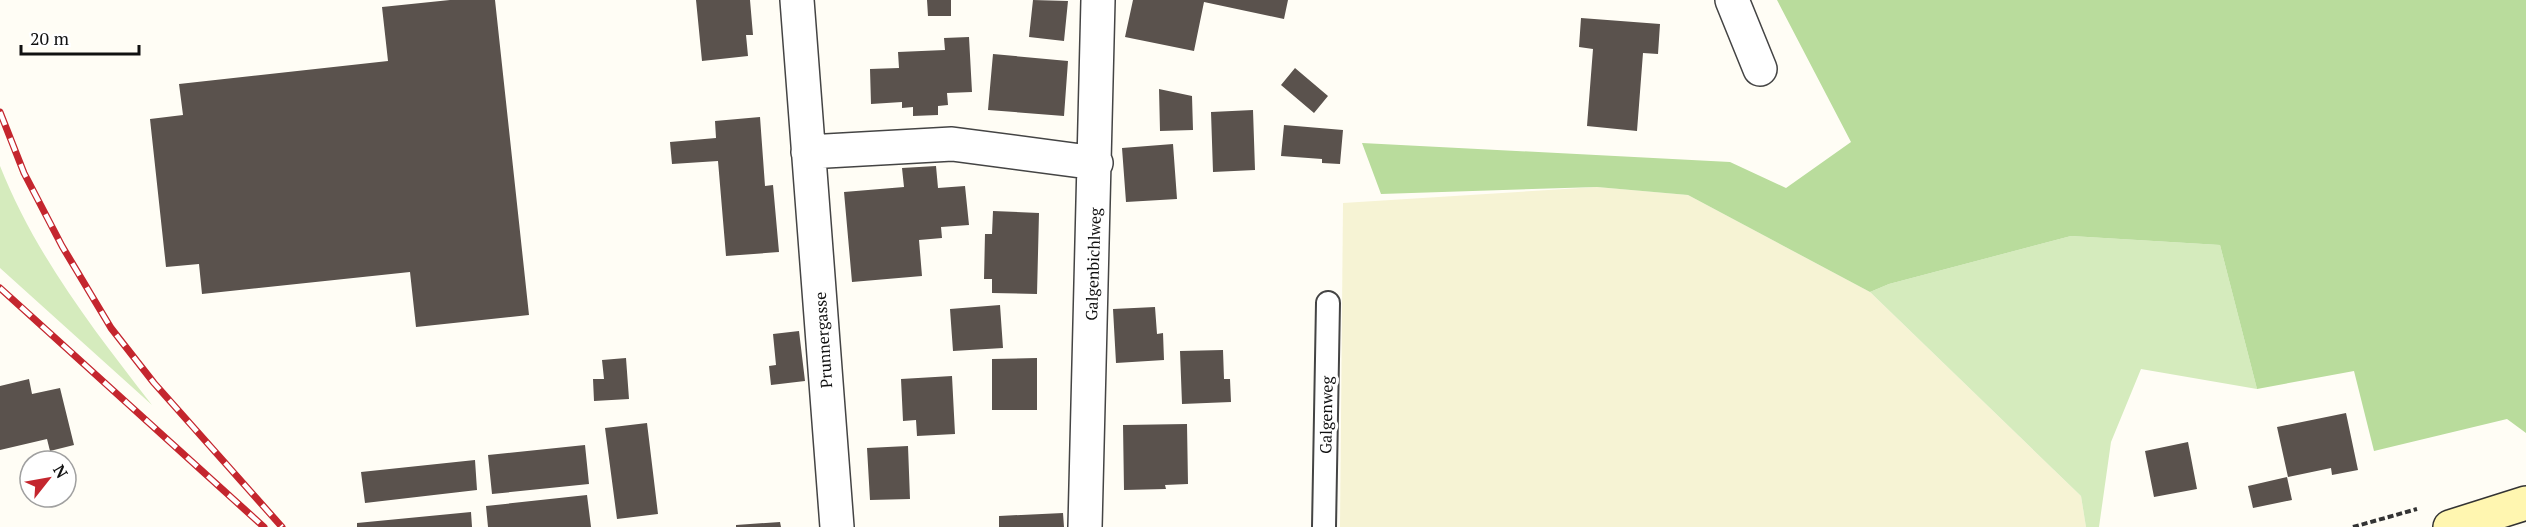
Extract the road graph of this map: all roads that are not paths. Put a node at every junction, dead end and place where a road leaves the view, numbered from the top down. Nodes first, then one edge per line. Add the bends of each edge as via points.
1 (797, 0) edge
2 (1098, 0) edge
3 (1732, 0) edge
4 (1760, 69) dead end
5 (808, 152) junction
6 (1096, 164) junction
7 (1329, 303) dead end
8 (2526, 503) edge
9 (837, 527) edge
10 (1085, 527) edge
11 (1324, 527) edge
12 (2450, 527) edge

1 - 5 street, Prunnergasse
2 - 6 street, Galgenbichlweg
3 - 4 street
5 - 6 street via 952,144
5 - 9 street, Prunnergasse
6 - 10 street, Galgenbichlweg
7 - 11 lane, Galgenweg
8 - 12 main road

